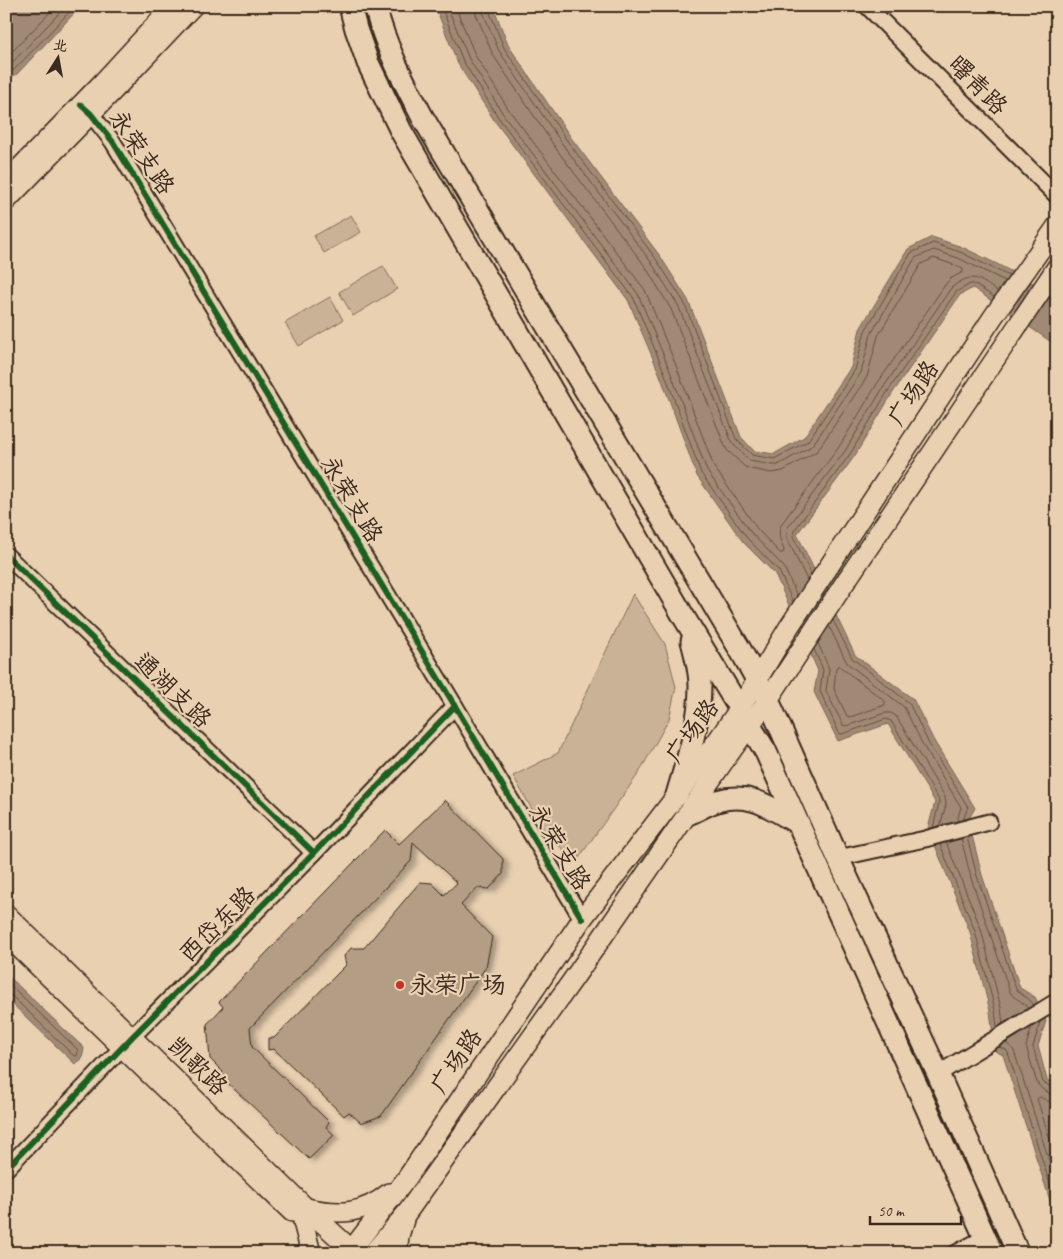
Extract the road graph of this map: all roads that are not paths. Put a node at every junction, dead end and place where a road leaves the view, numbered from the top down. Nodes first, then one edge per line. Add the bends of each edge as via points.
1 (173, 6) edge
2 (192, 6) edge
3 (350, 6) edge
4 (375, 6) edge
5 (867, 6) edge
6 (86, 110) junction
7 (6, 182) edge
8 (1057, 196) edge
9 (6, 201) edge
10 (1057, 226) edge
11 (1056, 269) edge
12 (6, 555) edge
13 (685, 620) junction
14 (758, 680) junction
15 (768, 700) junction
16 (455, 706) junction
17 (745, 717) junction
18 (677, 795) junction
19 (688, 814) junction
20 (989, 822) dead end
21 (798, 824) junction
22 (314, 853) junction
23 (838, 858) junction
24 (6, 914) edge
25 (582, 919) junction
26 (6, 935) edge
27 (1056, 1001) edge
28 (128, 1042) junction
29 (938, 1074) junction
30 (6, 1169) edge
31 (407, 1178) junction
32 (406, 1214) junction
33 (304, 1215) junction
34 (988, 1245) edge
35 (348, 1252) edge
36 (311, 1253) edge
37 (373, 1253) edge
38 (397, 1253) edge
39 (956, 1253) edge
40 (1018, 1253) edge

1 - 6 main road
2 - 6 main road
3 - 13 highway via 368,62 401,131
4 - 14 highway via 390,53 423,118
5 - 8 street, 曙青路
6 - 7 main road
6 - 9 main road
6 - 16 street, 永荣支路 via 113,142
10 - 14 main road, 广场路 via 993,317 789,627
11 - 15 main road, 广场路
12 - 22 street, 通湖支路
13 - 17 highway
13 - 18 highway via 697,659 700,686 691,744
14 - 15 highway
14 - 17 main road, 广场路
15 - 17 main road, 广场路
15 - 23 highway
16 - 22 street, 西岱东路
16 - 25 street, 永荣支路
17 - 18 main road, 广场路 via 717,741
17 - 19 main road, 广场路 via 724,761
17 - 21 highway via 766,752
18 - 25 main road, 广场路
19 - 21 highway via 717,801 736,797 755,800
19 - 32 main road, 广场路
20 - 23 street
21 - 34 highway
22 - 28 street, 西岱东路
23 - 29 highway
24 - 28 main road, 凯歌路
25 - 31 main road, 广场路
26 - 28 main road, 凯歌路
27 - 29 street
28 - 30 street, 西岱东路
28 - 33 main road, 凯歌路
29 - 40 highway
31 - 33 main road via 380,1201 358,1210
31 - 35 main road, 广场路
32 - 37 main road, 广场路
32 - 38 main road
33 - 35 main road, 凯歌路
33 - 36 main road
34 - 39 street

